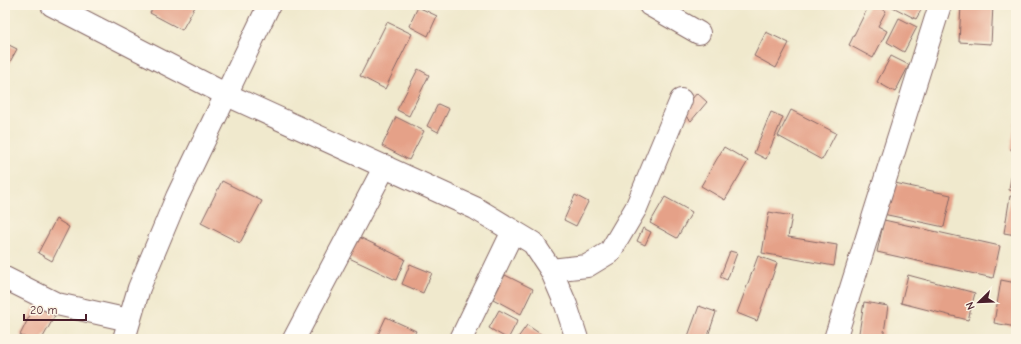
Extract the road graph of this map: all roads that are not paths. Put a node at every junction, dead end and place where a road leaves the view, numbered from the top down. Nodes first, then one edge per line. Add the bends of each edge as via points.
1 (52, 5) edge
2 (270, 5) edge
3 (650, 5) edge
4 (940, 5) edge
5 (699, 33) dead end
6 (225, 94) junction
7 (681, 100) dead end
8 (385, 166) junction
9 (513, 231) junction
10 (552, 270) junction
11 (5, 278) edge
12 (127, 329) edge
13 (294, 339) edge
14 (461, 339) edge
15 (577, 339) edge
16 (835, 339) edge

1 - 6 street
2 - 6 street
3 - 5 street
4 - 16 street
6 - 8 street
6 - 12 street via 149,262
7 - 10 street via 636,208 610,252 587,266
8 - 9 street via 475,208
8 - 13 street
9 - 10 street via 533,243
9 - 14 street
10 - 15 street
11 - 12 street via 57,304

